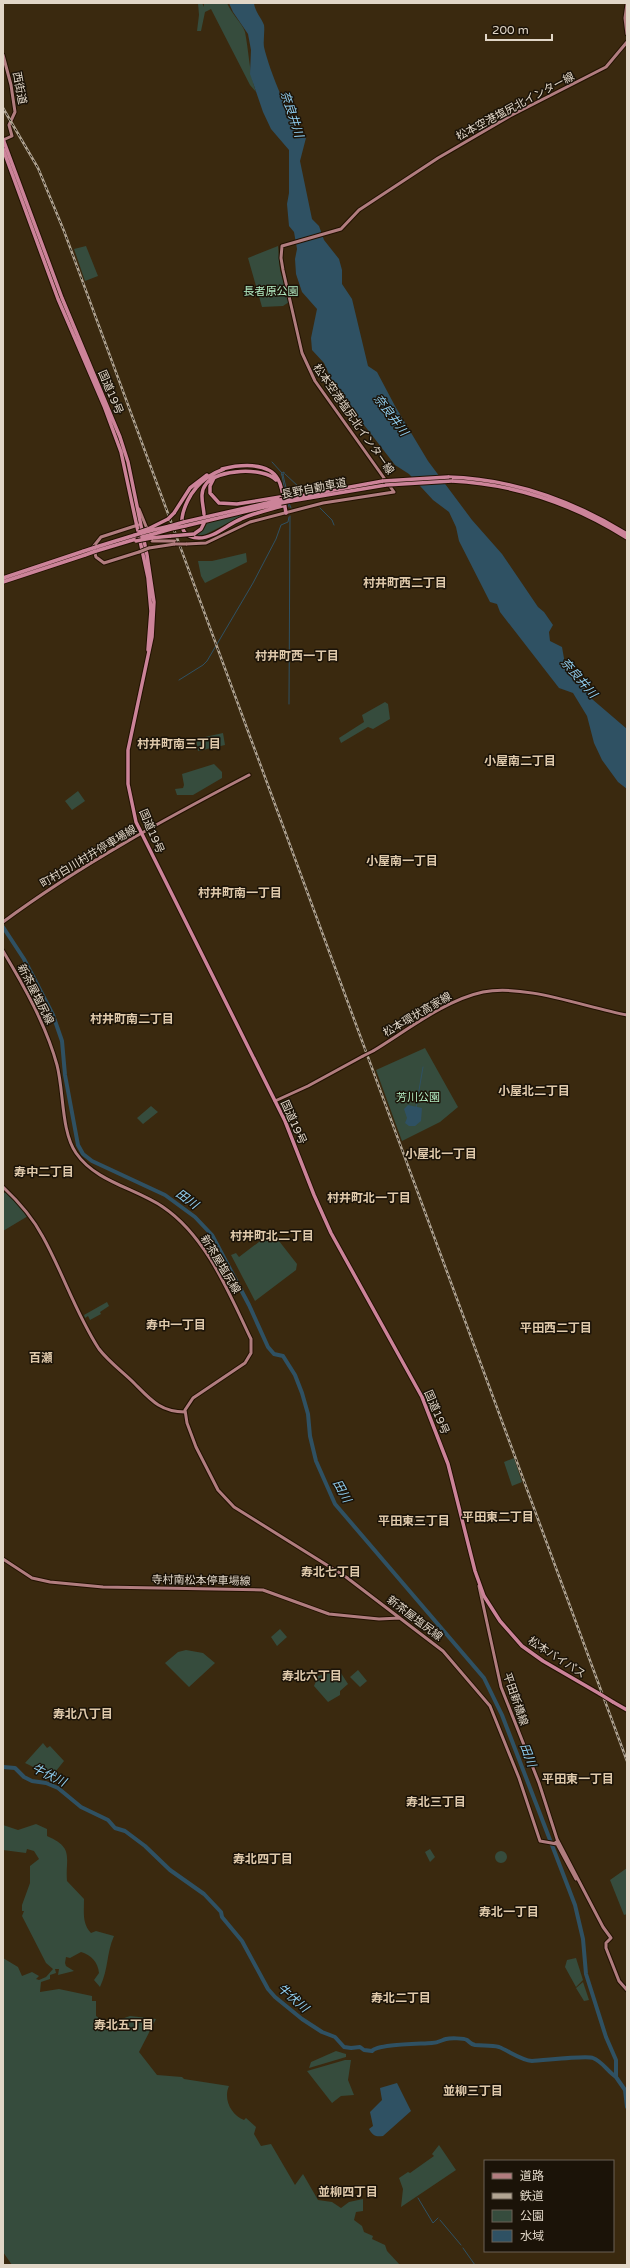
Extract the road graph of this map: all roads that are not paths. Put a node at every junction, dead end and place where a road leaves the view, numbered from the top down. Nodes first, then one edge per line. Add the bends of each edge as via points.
1 (627, 4) edge
2 (627, 34) edge
3 (627, 42) edge
4 (3, 55) edge
5 (3, 140) edge
6 (3, 149) edge
7 (224, 469) junction
8 (220, 474) junction
9 (384, 483) junction
10 (281, 488) junction
11 (134, 490) junction
12 (290, 499) junction
13 (281, 501) junction
14 (286, 513) junction
15 (204, 514) dead end
16 (204, 523) dead end
17 (139, 524) junction
18 (113, 532) junction
19 (150, 533) junction
20 (627, 534) edge
21 (135, 537) junction
22 (627, 538) edge
23 (175, 542) junction
24 (141, 544) junction
25 (98, 548) junction
26 (84, 553) junction
27 (3, 578) edge
28 (3, 582) edge
29 (148, 663) junction
30 (249, 775) dead end
31 (141, 834) junction
32 (5, 921) edge
33 (3, 951) edge
34 (627, 1015) edge
35 (275, 1101) junction
36 (3, 1187) edge
37 (185, 1412) junction
38 (3, 1559) edge
39 (479, 1584) junction
40 (400, 1618) junction
41 (627, 1710) edge
42 (550, 1817) junction
43 (556, 1843) junction
44 (579, 1882) junction
45 (627, 1990) edge

1 - 2 main road
3 - 14 main road, 松本空港塩尻北インター線 via 606,67 510,116 438,158 359,210 340,229 282,246 281,264 306,365 394,492 343,499
4 - 5 main road, 西街道 via 15,112 9,125 12,136
5 - 11 highway, 国道19号 via 62,298 120,437
6 - 17 highway, 国道19号 via 61,306 116,436
7 - 10 highway via 240,466 267,469 277,477
7 - 13 highway via 201,482 186,502 181,523 190,536 205,537
7 - 19 highway, bridge via 211,473 194,484 174,513
8 - 10 highway via 236,471 270,475
8 - 13 highway via 213,480 210,488 212,498 219,503
8 - 15 highway via 209,480 204,488
9 - 12 highway, 長野自動車道
9 - 12 highway, 長野自動車道
9 - 20 highway, 長野自動車道, bridge via 448,477 486,480 538,492 584,509
9 - 22 highway, 長野自動車道, bridge via 452,481 500,486 537,495 583,513
10 - 14 highway
11 - 17 highway, 国道19号
11 - 23 main road via 151,540
12 - 13 highway, bridge
12 - 13 highway, 長野自動車道, bridge
13 - 19 highway, 長野自動車道, bridge
14 - 23 main road, 松本空港塩尻北インター線, bridge via 250,522 209,541 192,545
16 - 19 highway, bridge via 194,534 172,536
17 - 18 main road
17 - 24 highway, 国道19号
17 - 29 highway, 国道19号 via 154,602
18 - 23 main road, 松本空港塩尻北インター線, bridge via 101,537 94,544 94,551 99,560 108,563 149,548
18 - 24 main road via 134,527
19 - 21 highway, bridge
19 - 21 highway, 長野自動車道, bridge
21 - 25 highway, 長野自動車道
21 - 25 highway, 長野自動車道
24 - 29 highway, 国道19号 via 151,611
25 - 26 highway, 長野自動車道, bridge
26 - 27 highway, 長野自動車道
26 - 28 highway, 長野自動車道
29 - 31 highway, 国道19号 via 130,737 128,766 132,808
30 - 31 main road, 町村白川村井停車場線
31 - 32 main road, 町村白川村井停車場線 via 44,893
31 - 35 highway, 国道19号
33 - 37 main road, 新茶屋塩尻線 via 33,1005 49,1041 61,1081 68,1134 75,1152 98,1174 157,1203 187,1228 208,1257 251,1339 251,1353 245,1363 188,1402
34 - 35 main road, 松本環状高家線, bridge via 516,990 472,995 451,1004 313,1084
35 - 39 highway, 国道19号 via 331,1233 426,1406 448,1466
36 - 37 main road via 43,1236 71,1296 103,1353 152,1403 176,1412
37 - 40 main road, 新茶屋塩尻線 via 188,1427 202,1459 228,1503 346,1577
38 - 40 main road, 寺村南松本停車場線 via 32,1578 50,1582 103,1587 263,1590 329,1614 379,1619
39 - 41 highway, 松本バイパス, bridge via 500,1621 522,1646
39 - 42 main road, 平田新橋線 via 501,1687
40 - 43 main road, 新茶屋塩尻線 via 438,1646 486,1700 507,1748 537,1834 542,1841
42 - 43 main road
42 - 44 main road, 平田新橋線 via 557,1839
43 - 44 main road
44 - 45 main road via 602,1927 611,1938 606,1943 606,1948 619,1981

